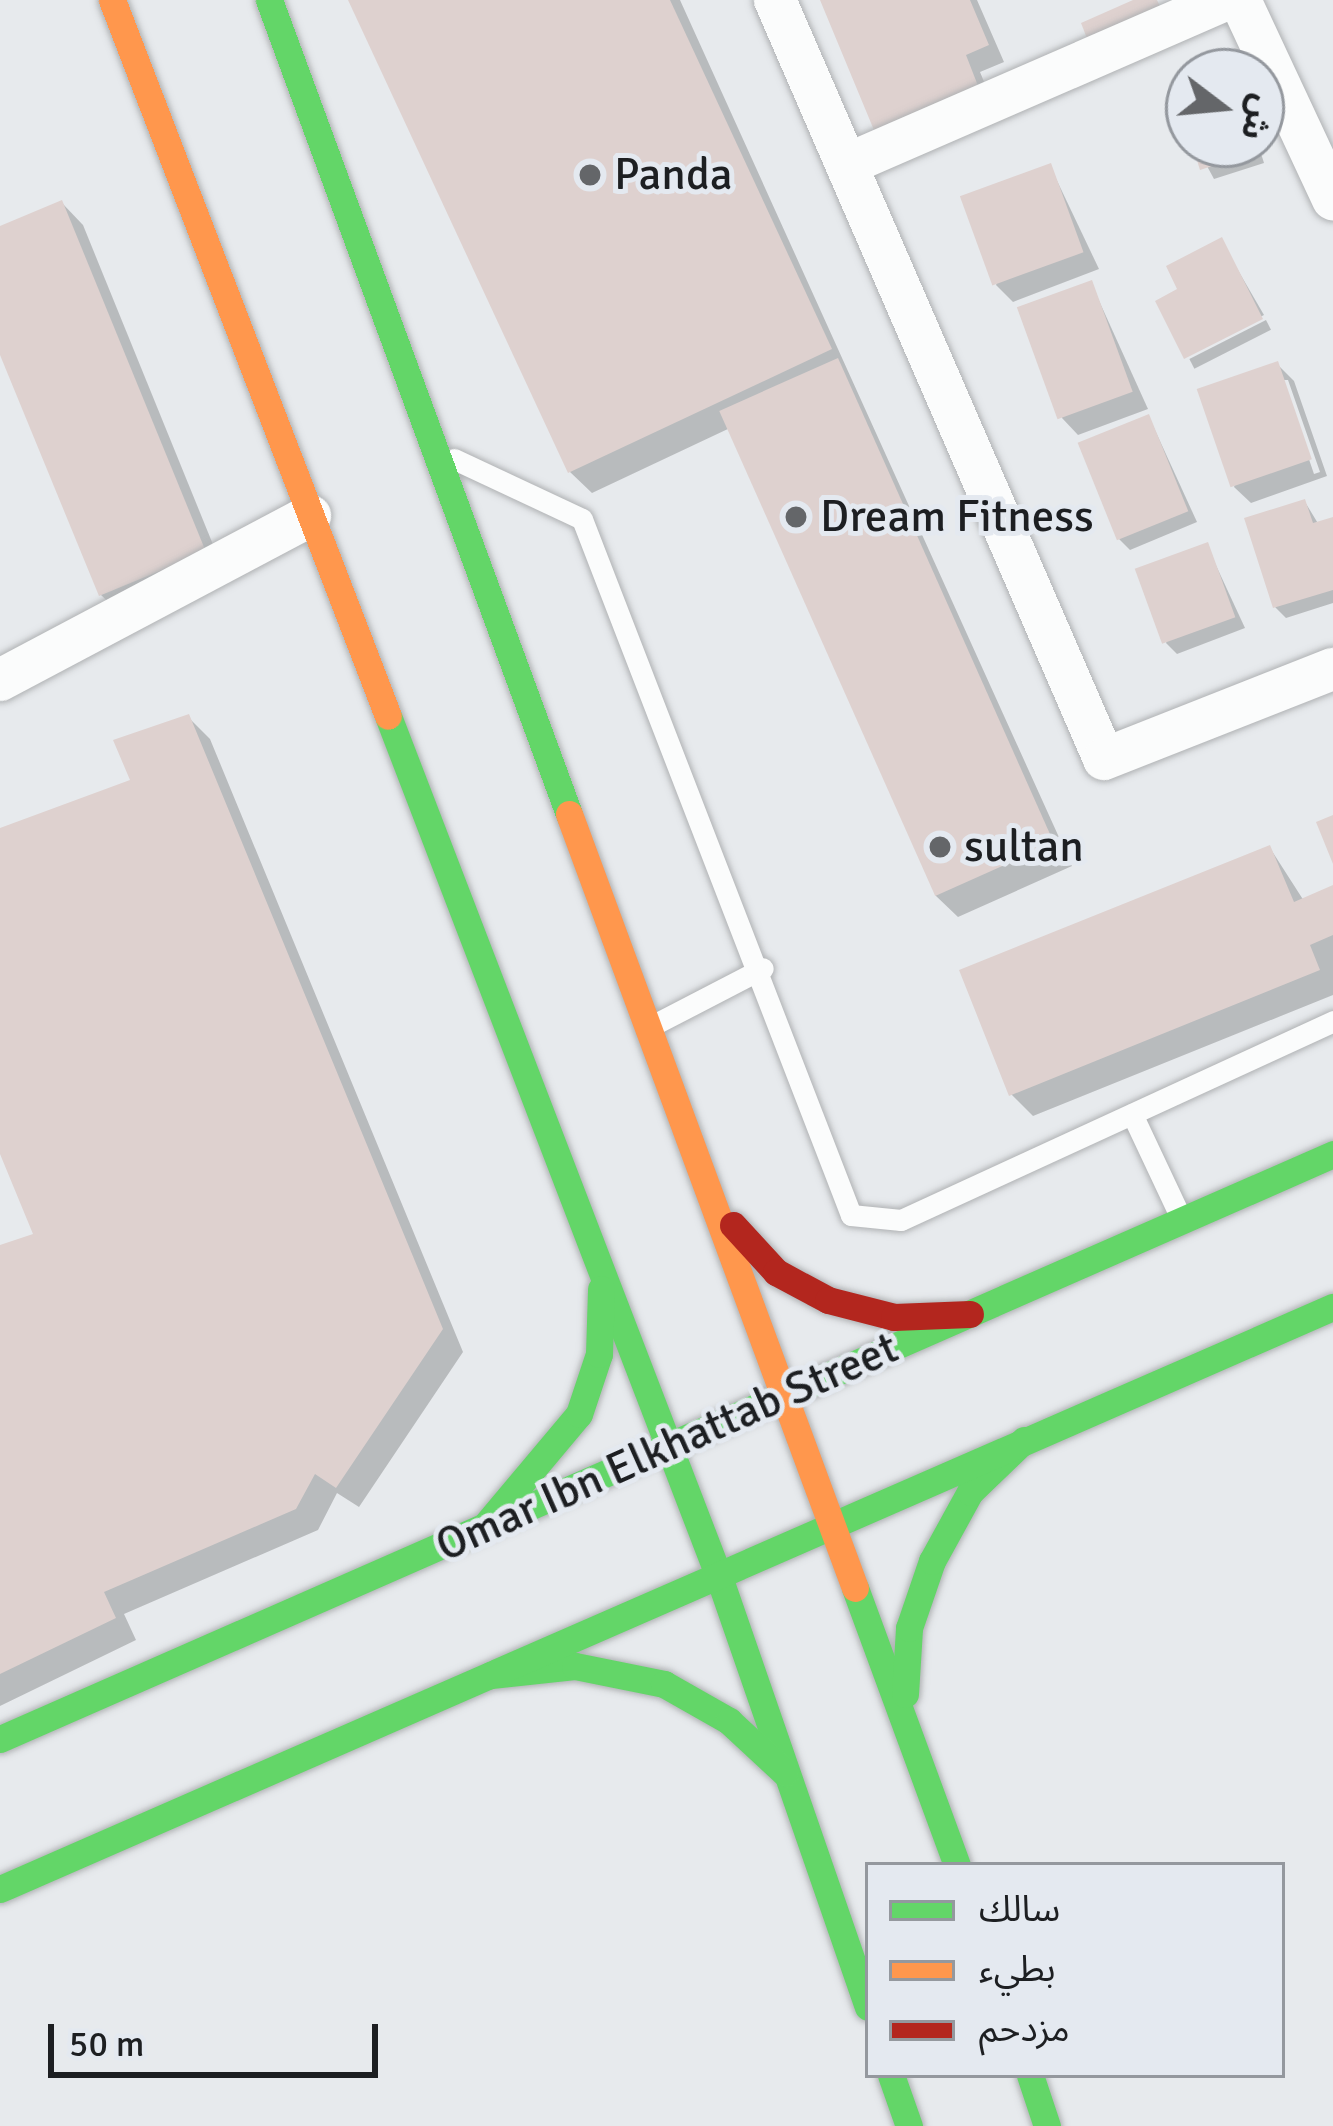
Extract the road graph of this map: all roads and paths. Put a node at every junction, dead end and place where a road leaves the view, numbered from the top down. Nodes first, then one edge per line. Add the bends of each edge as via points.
1 (112, 0) edge
2 (269, 0) edge
3 (775, 0) edge
4 (1225, 0) edge
5 (1240, 0) edge
6 (848, 164) junction
7 (1333, 199) edge
8 (437, 451) junction
9 (310, 516) junction
10 (1333, 669) edge
11 (0, 680) edge
12 (763, 968) junction
13 (1333, 1021) edge
14 (651, 1026) junction
15 (1132, 1114) junction
16 (1333, 1154) edge
17 (725, 1216) junction
18 (1182, 1220) junction
19 (602, 1274) junction
20 (1333, 1307) edge
21 (970, 1314) junction
22 (791, 1392) junction
23 (1024, 1439) junction
24 (668, 1446) junction
25 (839, 1520) junction
26 (485, 1526) junction
27 (719, 1576) junction
28 (491, 1676) junction
29 (904, 1710) junction
30 (0, 1739) edge
31 (788, 1777) junction
32 (957, 1862) edge
33 (0, 1888) edge
34 (865, 1999) edge
35 (892, 2078) edge
36 (1031, 2078) edge
37 (909, 2126) edge
38 (1047, 2126) edge

1 - 9 main road
2 - 8 main road
3 - 6 street
4 - 6 street
5 - 7 street
6 - 10 street via 1103,759
8 - 12 lane via 582,519 582,543
8 - 14 main road
9 - 11 street
9 - 19 main road
12 - 14 lane
12 - 15 lane via 851,1215 901,1220
13 - 15 lane
14 - 17 main road
15 - 18 lane
16 - 18 main road, Omar Ibn Elkhattab Street
17 - 21 main road via 776,1272 828,1300 894,1317
17 - 22 main road
18 - 21 main road, Omar Ibn Elkhattab Street
19 - 24 main road
19 - 26 main road via 598,1354 579,1414
20 - 23 main road
21 - 22 main road, Omar Ibn Elkhattab Street
22 - 24 main road, Omar Ibn Elkhattab Street
22 - 25 main road
23 - 25 main road
23 - 29 main road via 970,1492 932,1561 908,1628
24 - 26 main road, Omar Ibn Elkhattab Street
24 - 27 main road
25 - 27 main road
25 - 29 main road
26 - 30 main road, Omar Ibn Elkhattab Street
27 - 28 main road
27 - 31 main road
28 - 31 main road via 575,1666 664,1684 729,1720
28 - 33 main road
29 - 32 main road
31 - 34 main road
35 - 37 main road
36 - 38 main road

